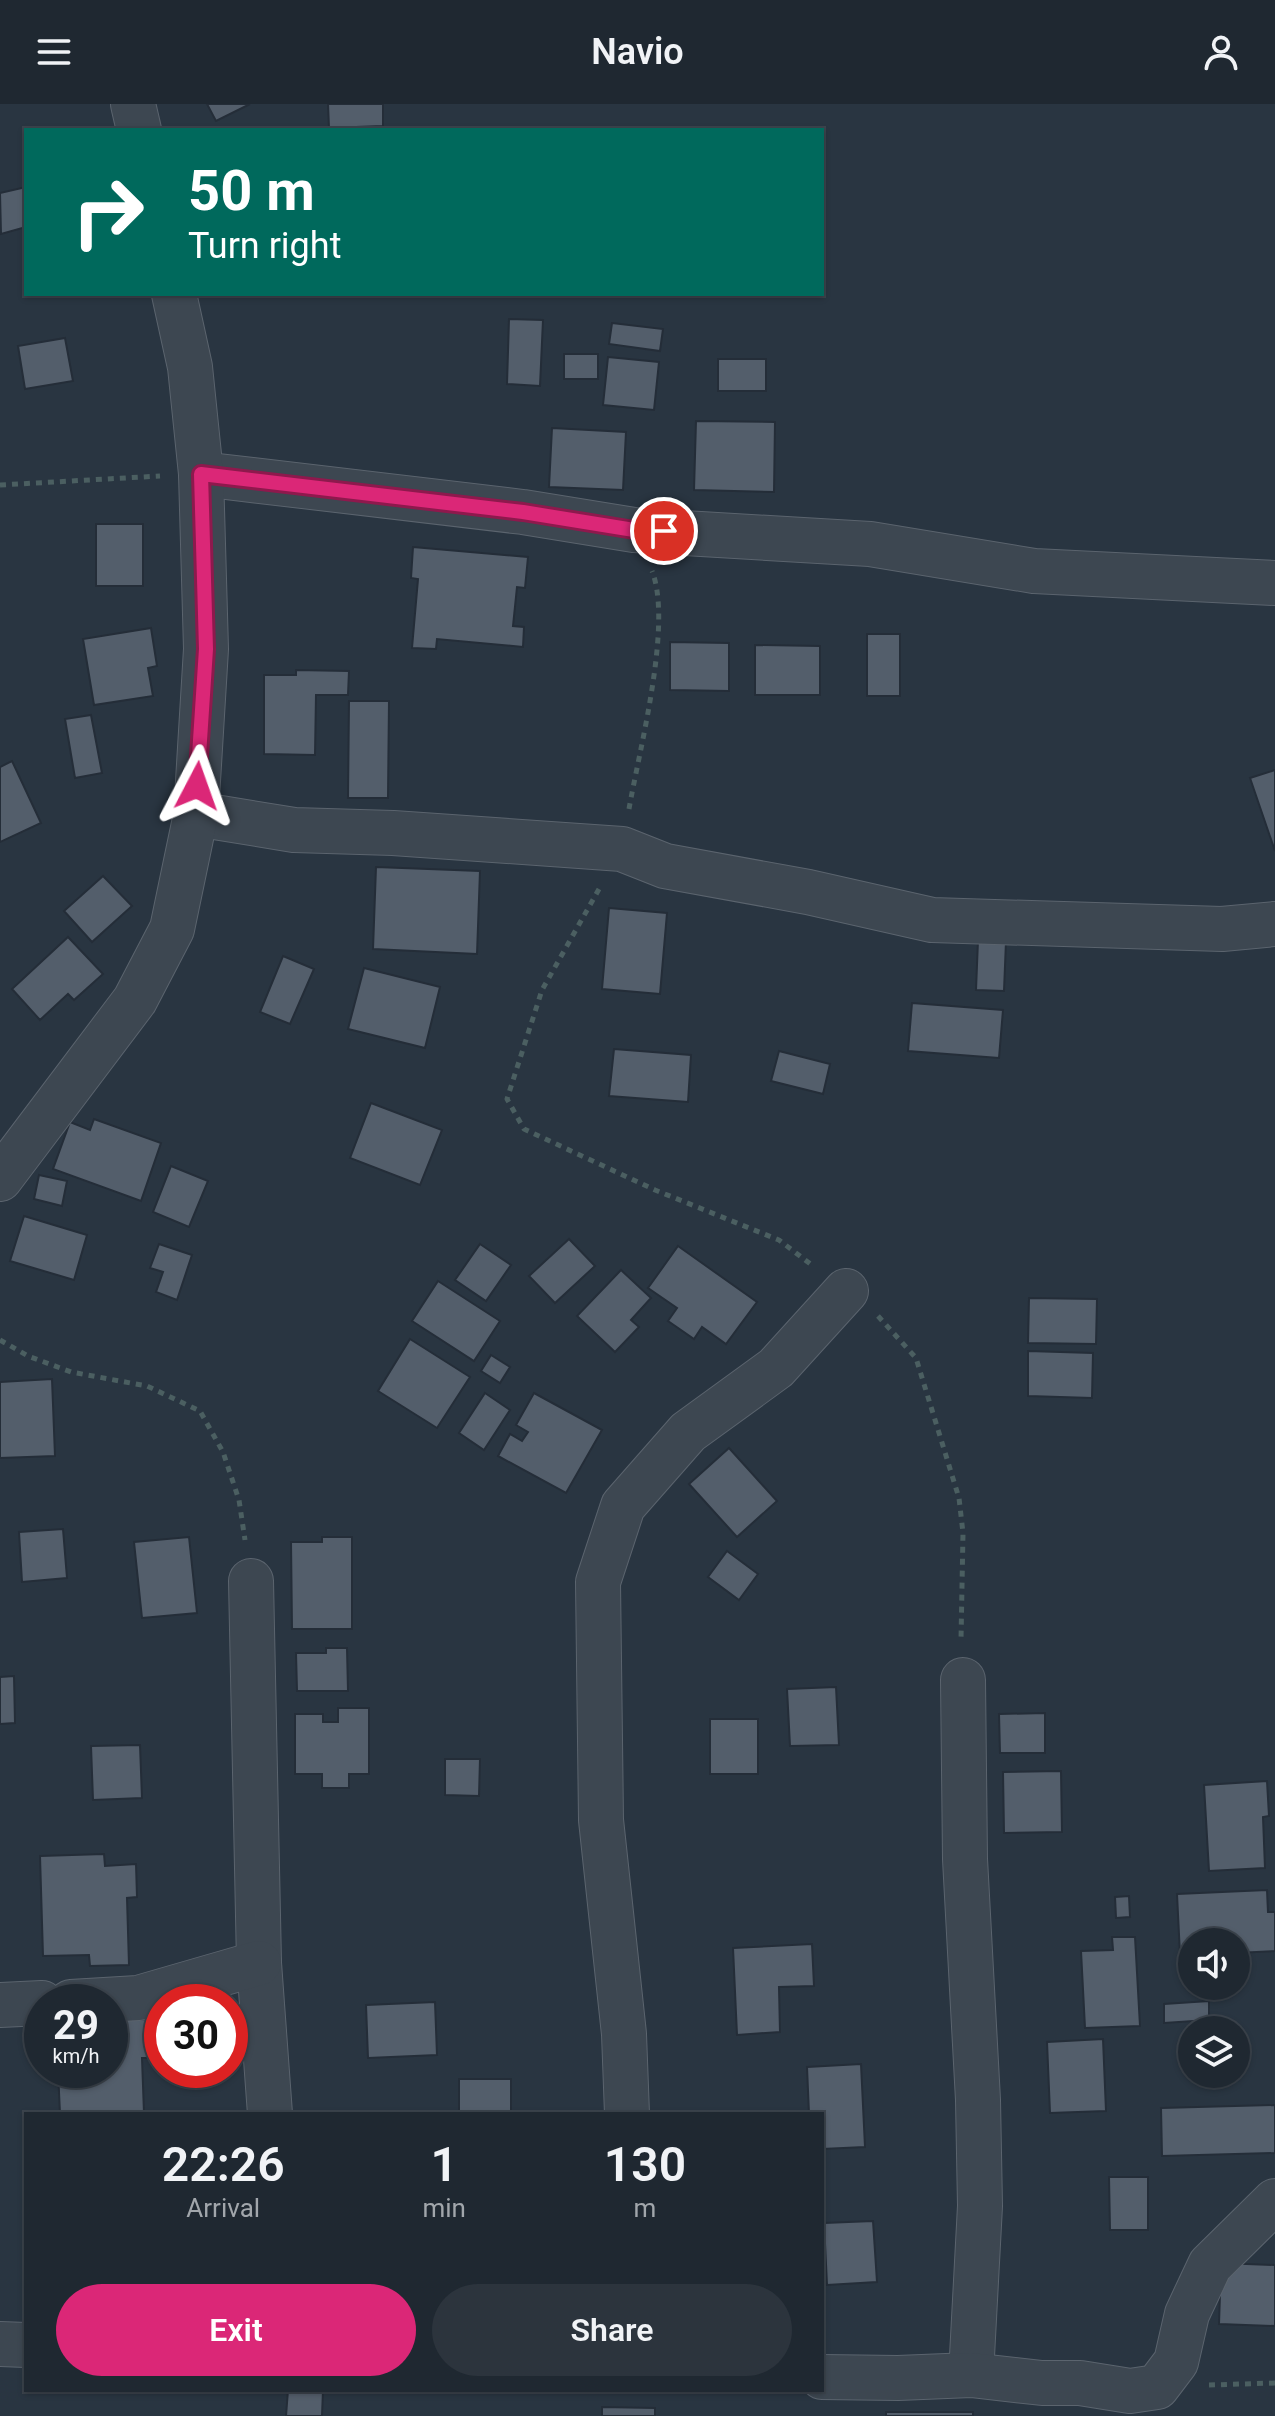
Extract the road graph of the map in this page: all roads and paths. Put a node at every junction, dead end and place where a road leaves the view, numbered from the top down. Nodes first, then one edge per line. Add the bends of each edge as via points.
1 (133, 104) edge
2 (139, 128) edge
3 (174, 296) edge
4 (201, 474) junction
5 (0, 485) edge
6 (634, 530) junction
7 (1275, 583) edge
8 (196, 814) junction
9 (622, 849) junction
10 (1275, 924) edge
11 (0, 1179) edge
12 (846, 1291) junction
13 (0, 1340) edge
14 (251, 1581) joint
15 (963, 1680) joint
16 (259, 1963) junction
17 (128, 1999) edge
18 (24, 2004) edge
19 (0, 2005) edge
20 (270, 2112) edge
21 (627, 2112) edge
22 (1275, 2201) edge
23 (0, 2344) edge
24 (24, 2345) edge
25 (971, 2375) junction
26 (824, 2377) edge
27 (1275, 2383) edge
28 (1157, 2387) junction

1 - 2 street
3 - 4 street via 190,367
4 - 5 path
4 - 6 street
4 - 8 street via 206,649
6 - 7 street via 870,544 1034,571
6 - 9 path via 658,586 659,639
8 - 9 street via 294,830
8 - 11 street via 172,929 135,1000
9 - 10 street via 665,866 932,920 1222,929
9 - 12 path via 542,990 507,1099 524,1129 779,1240
12 - 15 path via 878,1316 916,1358 930,1396 959,1498
12 - 21 street via 776,1368 688,1432 623,1506 598,1582 601,1820
13 - 14 path via 71,1372 147,1386 200,1411 223,1452 239,1500
14 - 16 street
15 - 25 street via 980,2206
16 - 17 street
16 - 20 street
18 - 19 street
22 - 28 street via 1210,2265 1187,2314 1176,2362
23 - 24 street
25 - 26 street
25 - 28 street via 1130,2391
27 - 28 path

